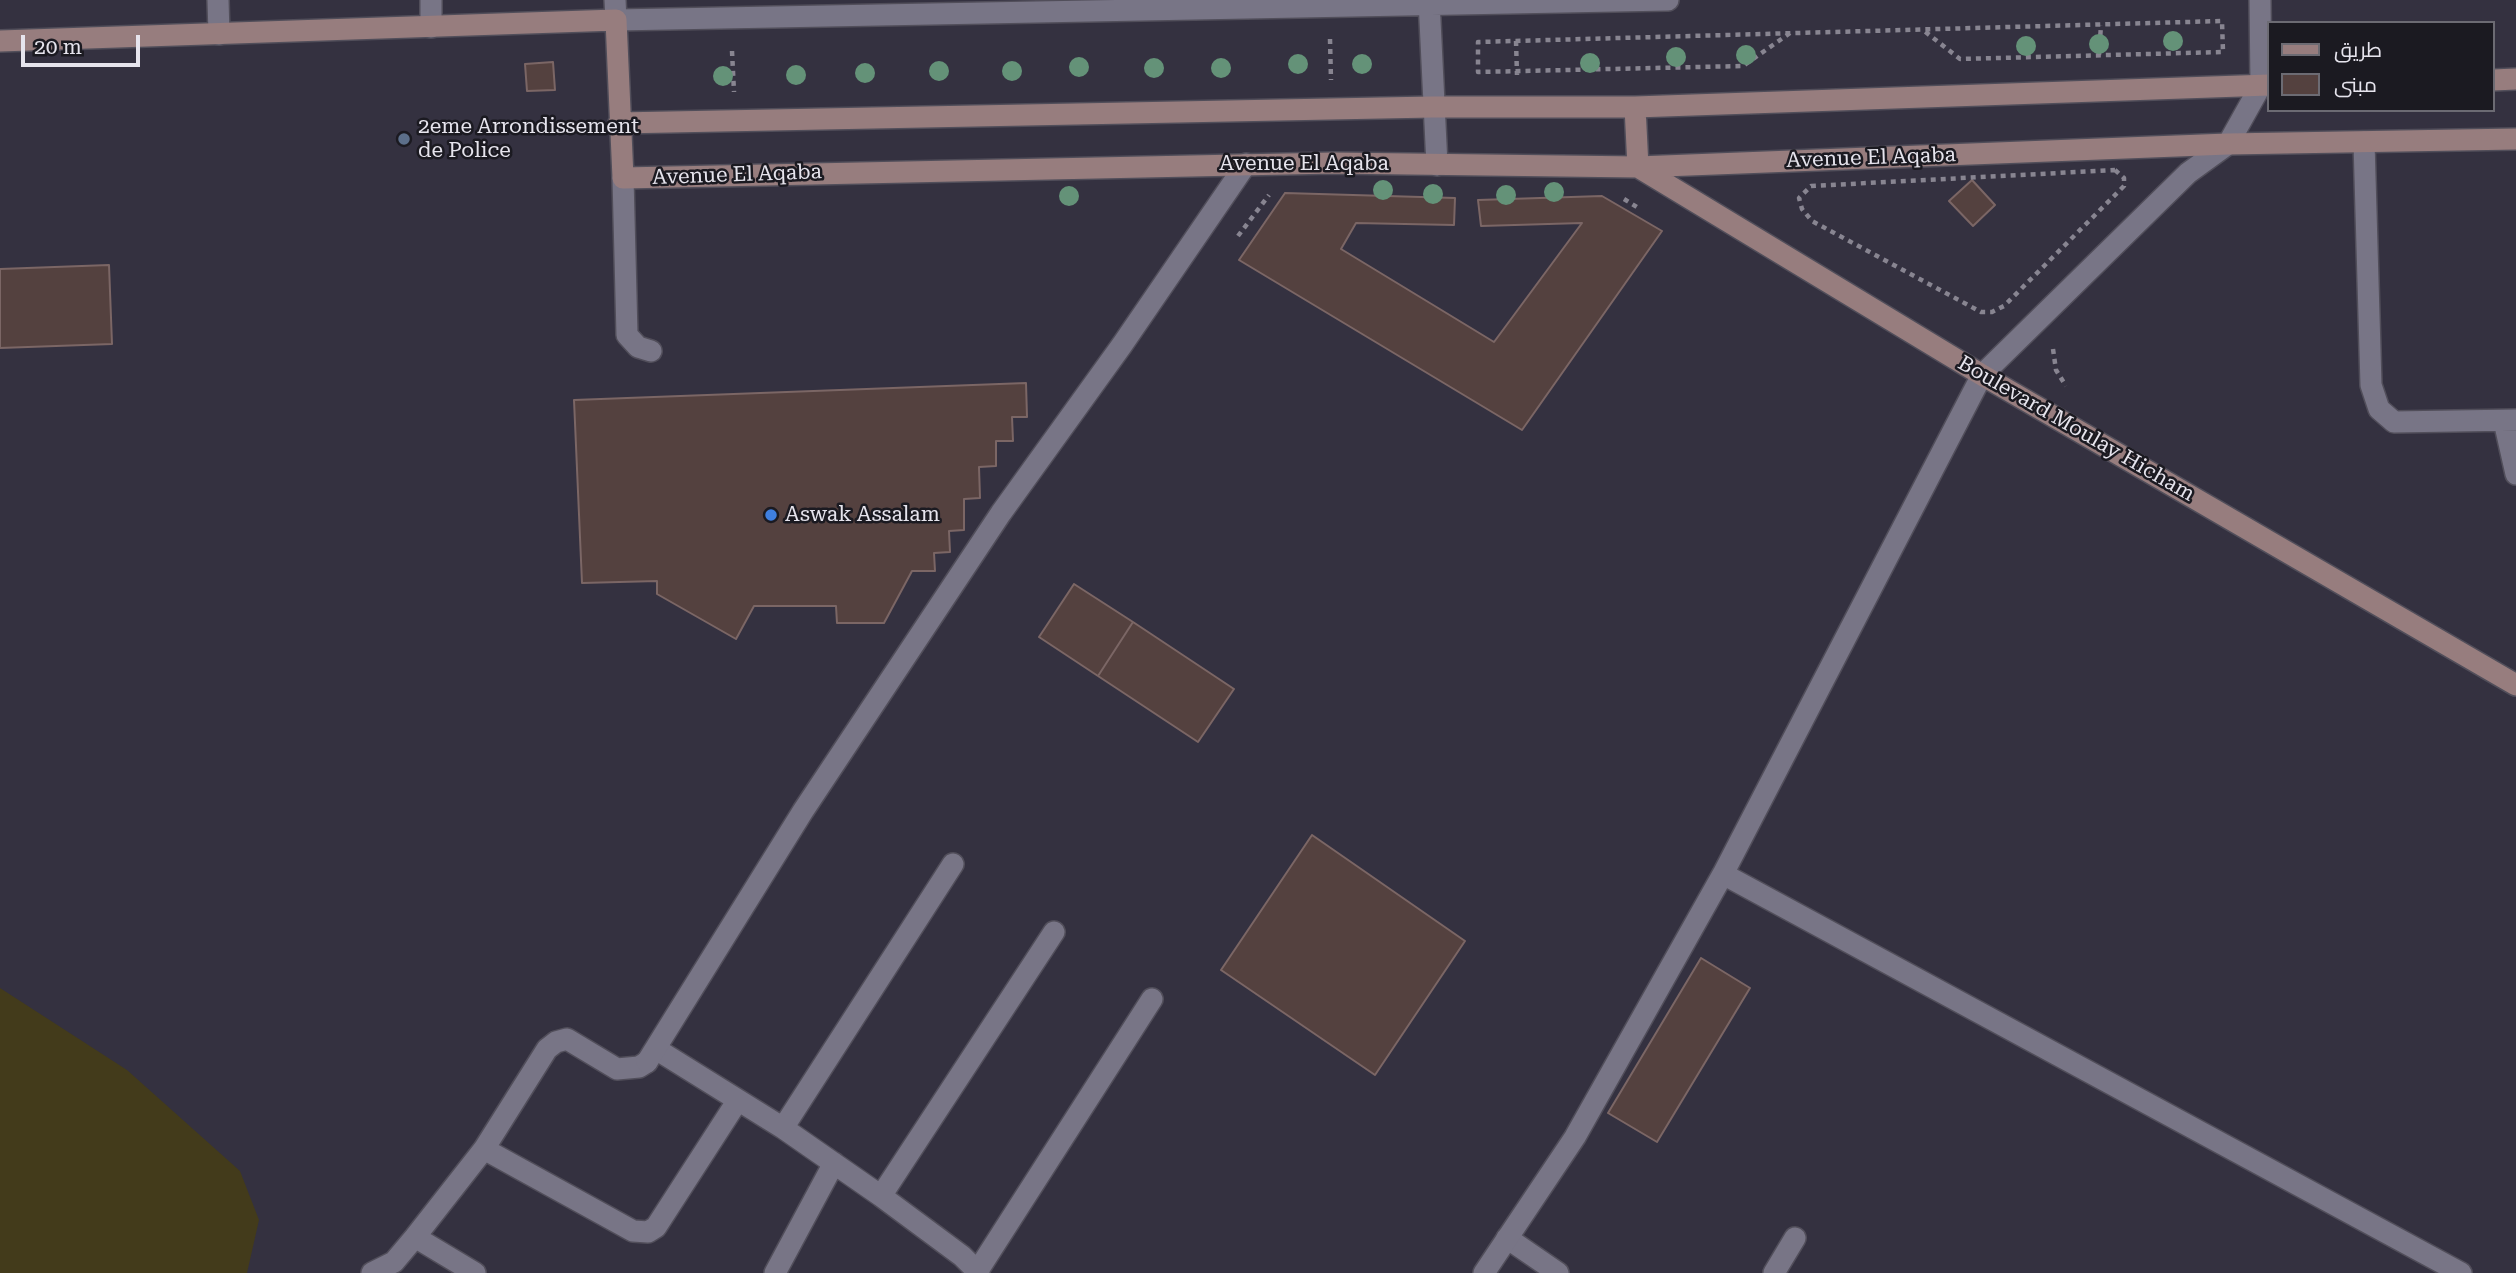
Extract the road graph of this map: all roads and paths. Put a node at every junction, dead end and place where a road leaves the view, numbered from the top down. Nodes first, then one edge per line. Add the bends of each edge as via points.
1 (218, 0) edge
2 (430, 0) edge
3 (1668, 0) edge
4 (2260, 0) edge
5 (1621, 1) edge
6 (1429, 3) edge
7 (615, 10) edge
8 (2101, 25) junction
9 (431, 27) junction
10 (1923, 30) junction
11 (219, 33) junction
12 (1790, 33) junction
13 (1316, 39) dead end
14 (1330, 39) junction
15 (1344, 39) dead end
16 (0, 41) edge
17 (1516, 41) junction
18 (746, 50) dead end
19 (719, 51) dead end
20 (732, 51) junction
21 (2099, 55) junction
22 (1517, 72) junction
23 (1317, 75) dead end
24 (1331, 75) junction
25 (1345, 75) dead end
26 (2516, 79) edge
27 (2495, 80) edge
28 (2265, 85) edge
29 (748, 86) dead end
30 (720, 87) dead end
31 (734, 87) junction
32 (1432, 107) junction
33 (1635, 107) junction
34 (619, 123) junction
35 (2516, 139) edge
36 (2364, 142) junction
37 (2228, 144) junction
38 (1246, 164) junction
39 (1437, 165) junction
40 (1638, 167) junction
41 (2115, 170) joint
42 (623, 178) junction
43 (1275, 187) dead end
44 (1619, 196) dead end
45 (1643, 210) dead end
46 (1230, 247) dead end
47 (2053, 346) dead end
48 (651, 351) dead end
49 (1982, 375) junction
50 (2068, 389) dead end
51 (2510, 420) edge
52 (2516, 474) edge
53 (2516, 685) edge
54 (953, 864) dead end
55 (1723, 874) junction
56 (1054, 932) dead end
57 (1152, 999) dead end
58 (651, 1056) junction
59 (738, 1100) junction
60 (783, 1128) junction
61 (484, 1149) junction
62 (834, 1163) junction
63 (881, 1196) junction
64 (415, 1237) junction
65 (1507, 1238) junction
66 (1795, 1238) dead end
67 (372, 1273) edge
68 (475, 1273) edge
69 (775, 1273) edge
70 (978, 1273) edge
71 (1484, 1273) edge
72 (1558, 1273) edge
73 (1774, 1273) edge
74 (2461, 1273) edge

1 - 11 street
2 - 9 street
3 - 5 street
4 - 28 street
5 - 6 street
6 - 7 street
6 - 32 street
7 - 9 main road
7 - 34 main road, Avenue El Aqaba
8 - 10 path
8 - 21 path
8 - 21 path via 2222,21 2223,52
9 - 11 main road
10 - 12 path
10 - 21 path via 1960,59
11 - 16 main road
12 - 17 path
12 - 22 path via 1743,66
13 - 14 path
14 - 15 path
14 - 24 path
17 - 22 path
17 - 22 path via 1478,42 1478,72
18 - 20 path
19 - 20 path
20 - 31 path
23 - 24 path
24 - 25 path
26 - 27 main road
28 - 33 main road
28 - 37 street
29 - 31 path
30 - 31 path
32 - 33 main road
32 - 34 main road
32 - 39 street
33 - 40 main road
34 - 42 main road, Avenue El Aqaba
35 - 36 main road, Avenue El Aqaba
36 - 37 main road, Avenue El Aqaba
36 - 51 street via 2371,385 2379,409 2394,422
37 - 40 main road, Avenue El Aqaba
37 - 49 street via 2188,173
38 - 39 main road, Avenue El Aqaba
38 - 42 main road, Avenue El Aqaba
38 - 58 street via 1001,513 796,822
39 - 40 main road, Avenue El Aqaba
40 - 49 main road, Boulevard Moulay Hicham
41 - 41 path via 1811,186 1800,198 1812,221 1981,312 1992,313 2124,186 2124,178
42 - 48 street via 627,335 638,348
43 - 46 path
44 - 45 path
47 - 50 path via 2056,370
49 - 53 main road, Boulevard Moulay Hicham
49 - 55 street
51 - 52 street
54 - 60 street
55 - 65 street via 1575,1137
55 - 74 street
56 - 63 street
57 - 70 street
58 - 59 street
58 - 61 street via 627,1069 617,1069 567,1040 556,1042 547,1049
59 - 60 street
59 - 61 street via 656,1227 648,1232 633,1231
60 - 62 street
61 - 64 street
62 - 63 street
62 - 69 street
63 - 70 street
64 - 67 street via 394,1262
64 - 68 street
65 - 71 street
65 - 72 street
66 - 73 street

